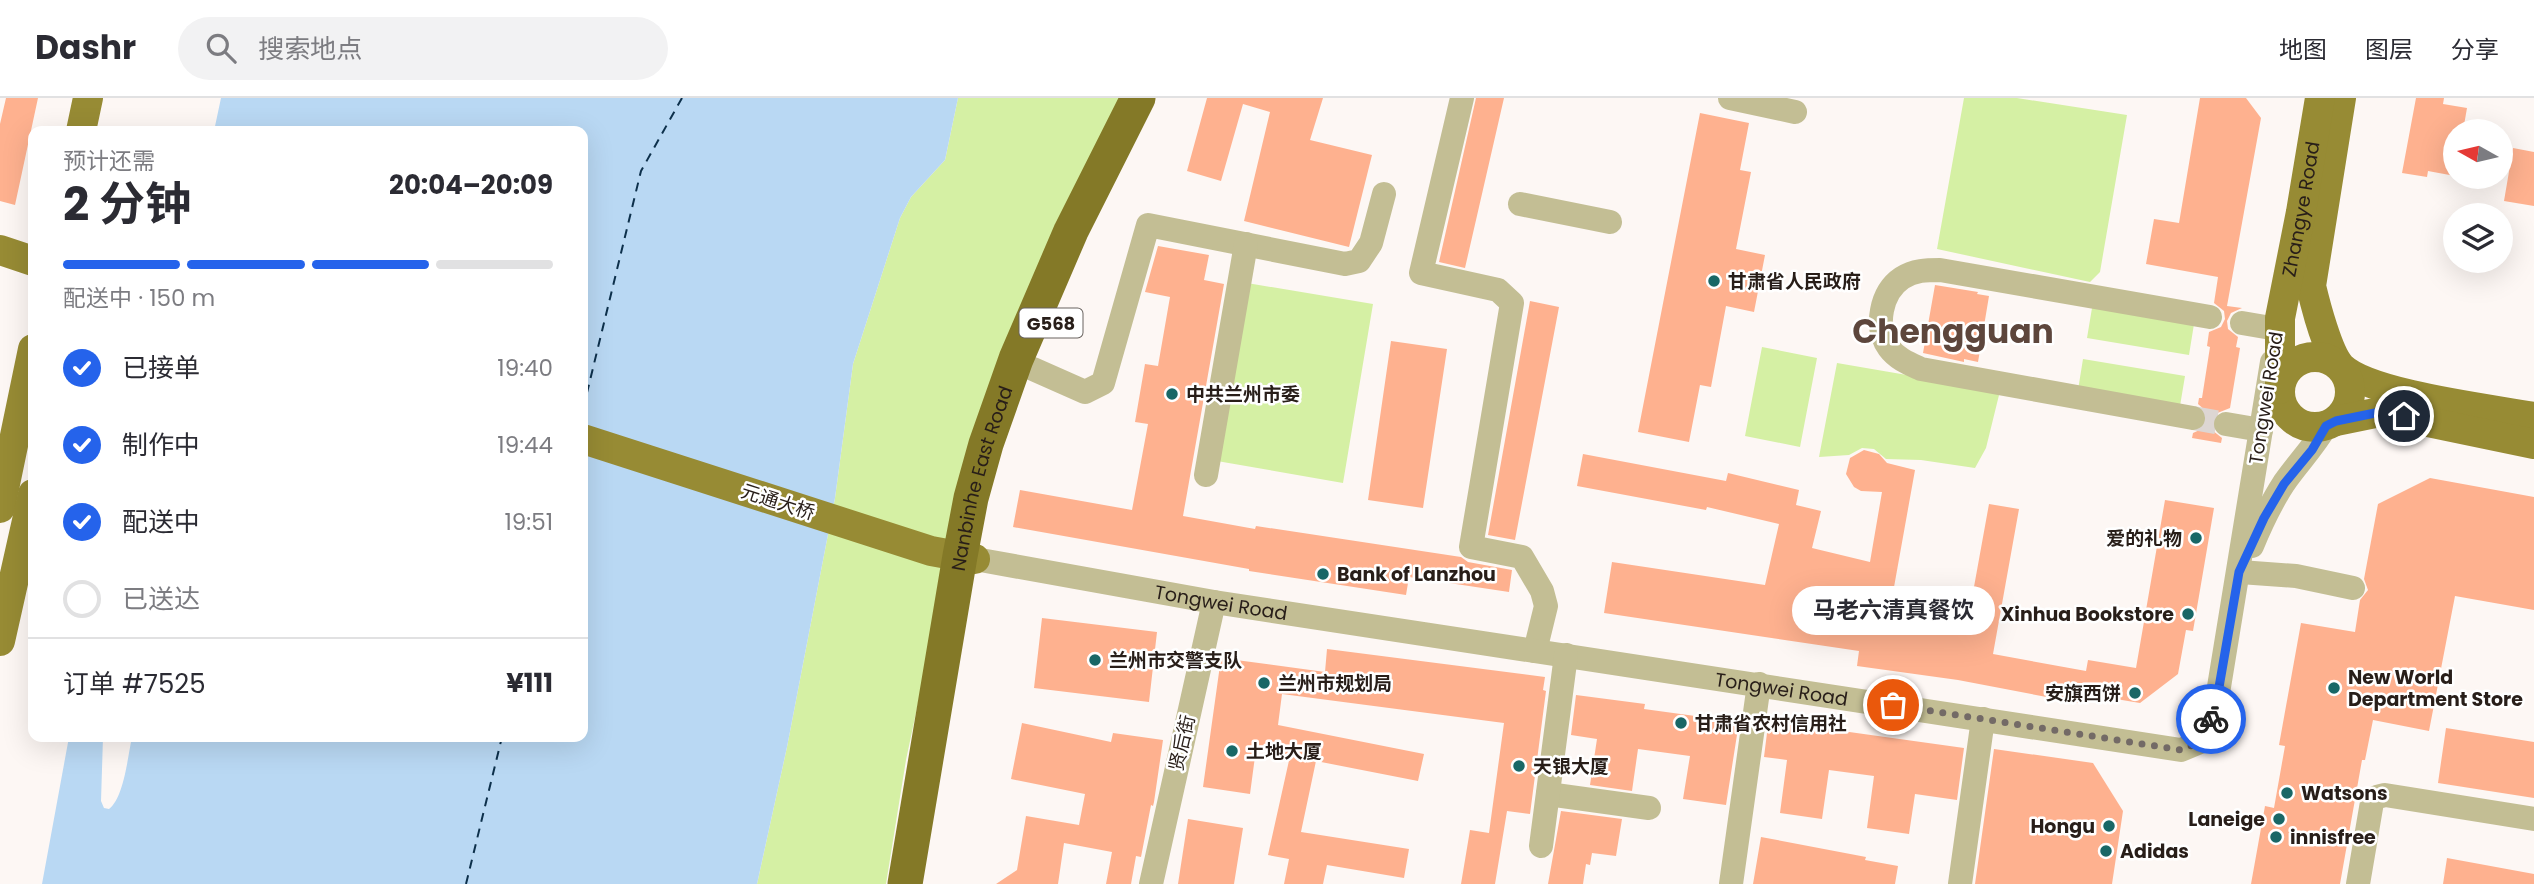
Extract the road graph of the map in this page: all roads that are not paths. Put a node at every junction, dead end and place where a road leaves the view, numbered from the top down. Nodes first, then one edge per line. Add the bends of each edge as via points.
1 (88, 98) edge
2 (107, 98) edge
3 (1138, 98) edge
4 (1154, 98) edge
5 (1462, 98) edge
6 (1730, 98) edge
7 (2320, 98) edge
8 (2341, 98) edge
9 (1795, 112) dead end
10 (82, 126) edge
11 (101, 126) edge
12 (1384, 194) dead end
13 (1520, 204) dead end
14 (1609, 222) dead end
15 (1246, 244) junction
16 (0, 250) edge
17 (28, 259) edge
18 (2210, 317) dead end
19 (2242, 323) dead end
20 (2278, 324) junction
21 (2340, 366) junction
22 (1033, 369) junction
23 (28, 373) edge
24 (2280, 389) junction
25 (2534, 417) edge
26 (2193, 418) tunnel mouth
27 (2331, 423) junction
28 (2226, 424) tunnel mouth
29 (2259, 439) junction
30 (588, 441) edge
31 (2534, 444) edge
32 (28, 450) edge
33 (1206, 475) dead end
34 (0, 508) edge
35 (28, 516) edge
36 (955, 556) junction
37 (0, 563) edge
38 (2239, 572) junction
39 (2353, 588) dead end
40 (1214, 602) junction
41 (0, 641) edge
42 (1535, 651) junction
43 (1566, 655) junction
44 (1759, 684) junction
45 (1983, 719) junction
46 (1548, 794) junction
47 (1649, 808) dead end
48 (2534, 819) edge
49 (1541, 846) dead end
50 (905, 884) edge
51 (920, 884) edge
52 (1151, 884) edge
53 (1731, 884) edge
54 (1960, 884) edge
55 (2358, 884) edge

1 - 10 main road
2 - 11 main road
3 - 36 highway, Nanbinhe East Road / G568 via 1071,231 1004,390
4 - 22 highway, Nanbinhe East Road / G568 via 1069,276
5 - 42 street via 1421,272 1498,290 1512,303 1471,547 1522,557 1546,606
6 - 9 street
7 - 20 main road, Zhangye Road
8 - 21 main road via 2311,285 2317,313
12 - 15 street via 1371,243 1359,261 1345,264
13 - 14 street
15 - 22 street via 1148,225 1103,383 1085,392
15 - 33 street
16 - 17 main road
18 - 26 street via 1940,270 1921,270 1902,278 1888,292 1881,310 1881,330 1889,348 1922,369
19 - 20 street
20 - 24 main road, Zhangye Road
20 - 29 street, Tongwei Road
21 - 24 main road via 2319,356 2298,361 2289,368
21 - 25 main road via 2370,384
21 - 27 main road via 2351,394
22 - 36 highway, Nanbinhe East Road / G568 via 988,502
23 - 34 main road
24 - 27 main road via 2284,408 2297,422 2316,427
24 - 29 street
27 - 31 main road via 2380,412
27 - 38 street via 2277,495
28 - 29 street
29 - 38 street, Tongwei Road
30 - 36 main road, 元通大桥
32 - 37 main road
35 - 41 main road
36 - 40 street, Tongwei Road
36 - 50 highway, Nanbinhe East Road / G568
36 - 51 highway, Nanbinhe East Road / G568
38 - 39 street via 2296,576
38 - 45 street, Tongwei Road via 2205,740 2181,750
40 - 42 street, Tongwei Road
40 - 52 street, 贤后街
42 - 43 street, Tongwei Road
43 - 44 street, Tongwei Road
43 - 46 street
44 - 45 street, Tongwei Road
44 - 53 street
45 - 54 street
46 - 47 street
46 - 49 street
48 - 55 street via 2378,797 2372,802

